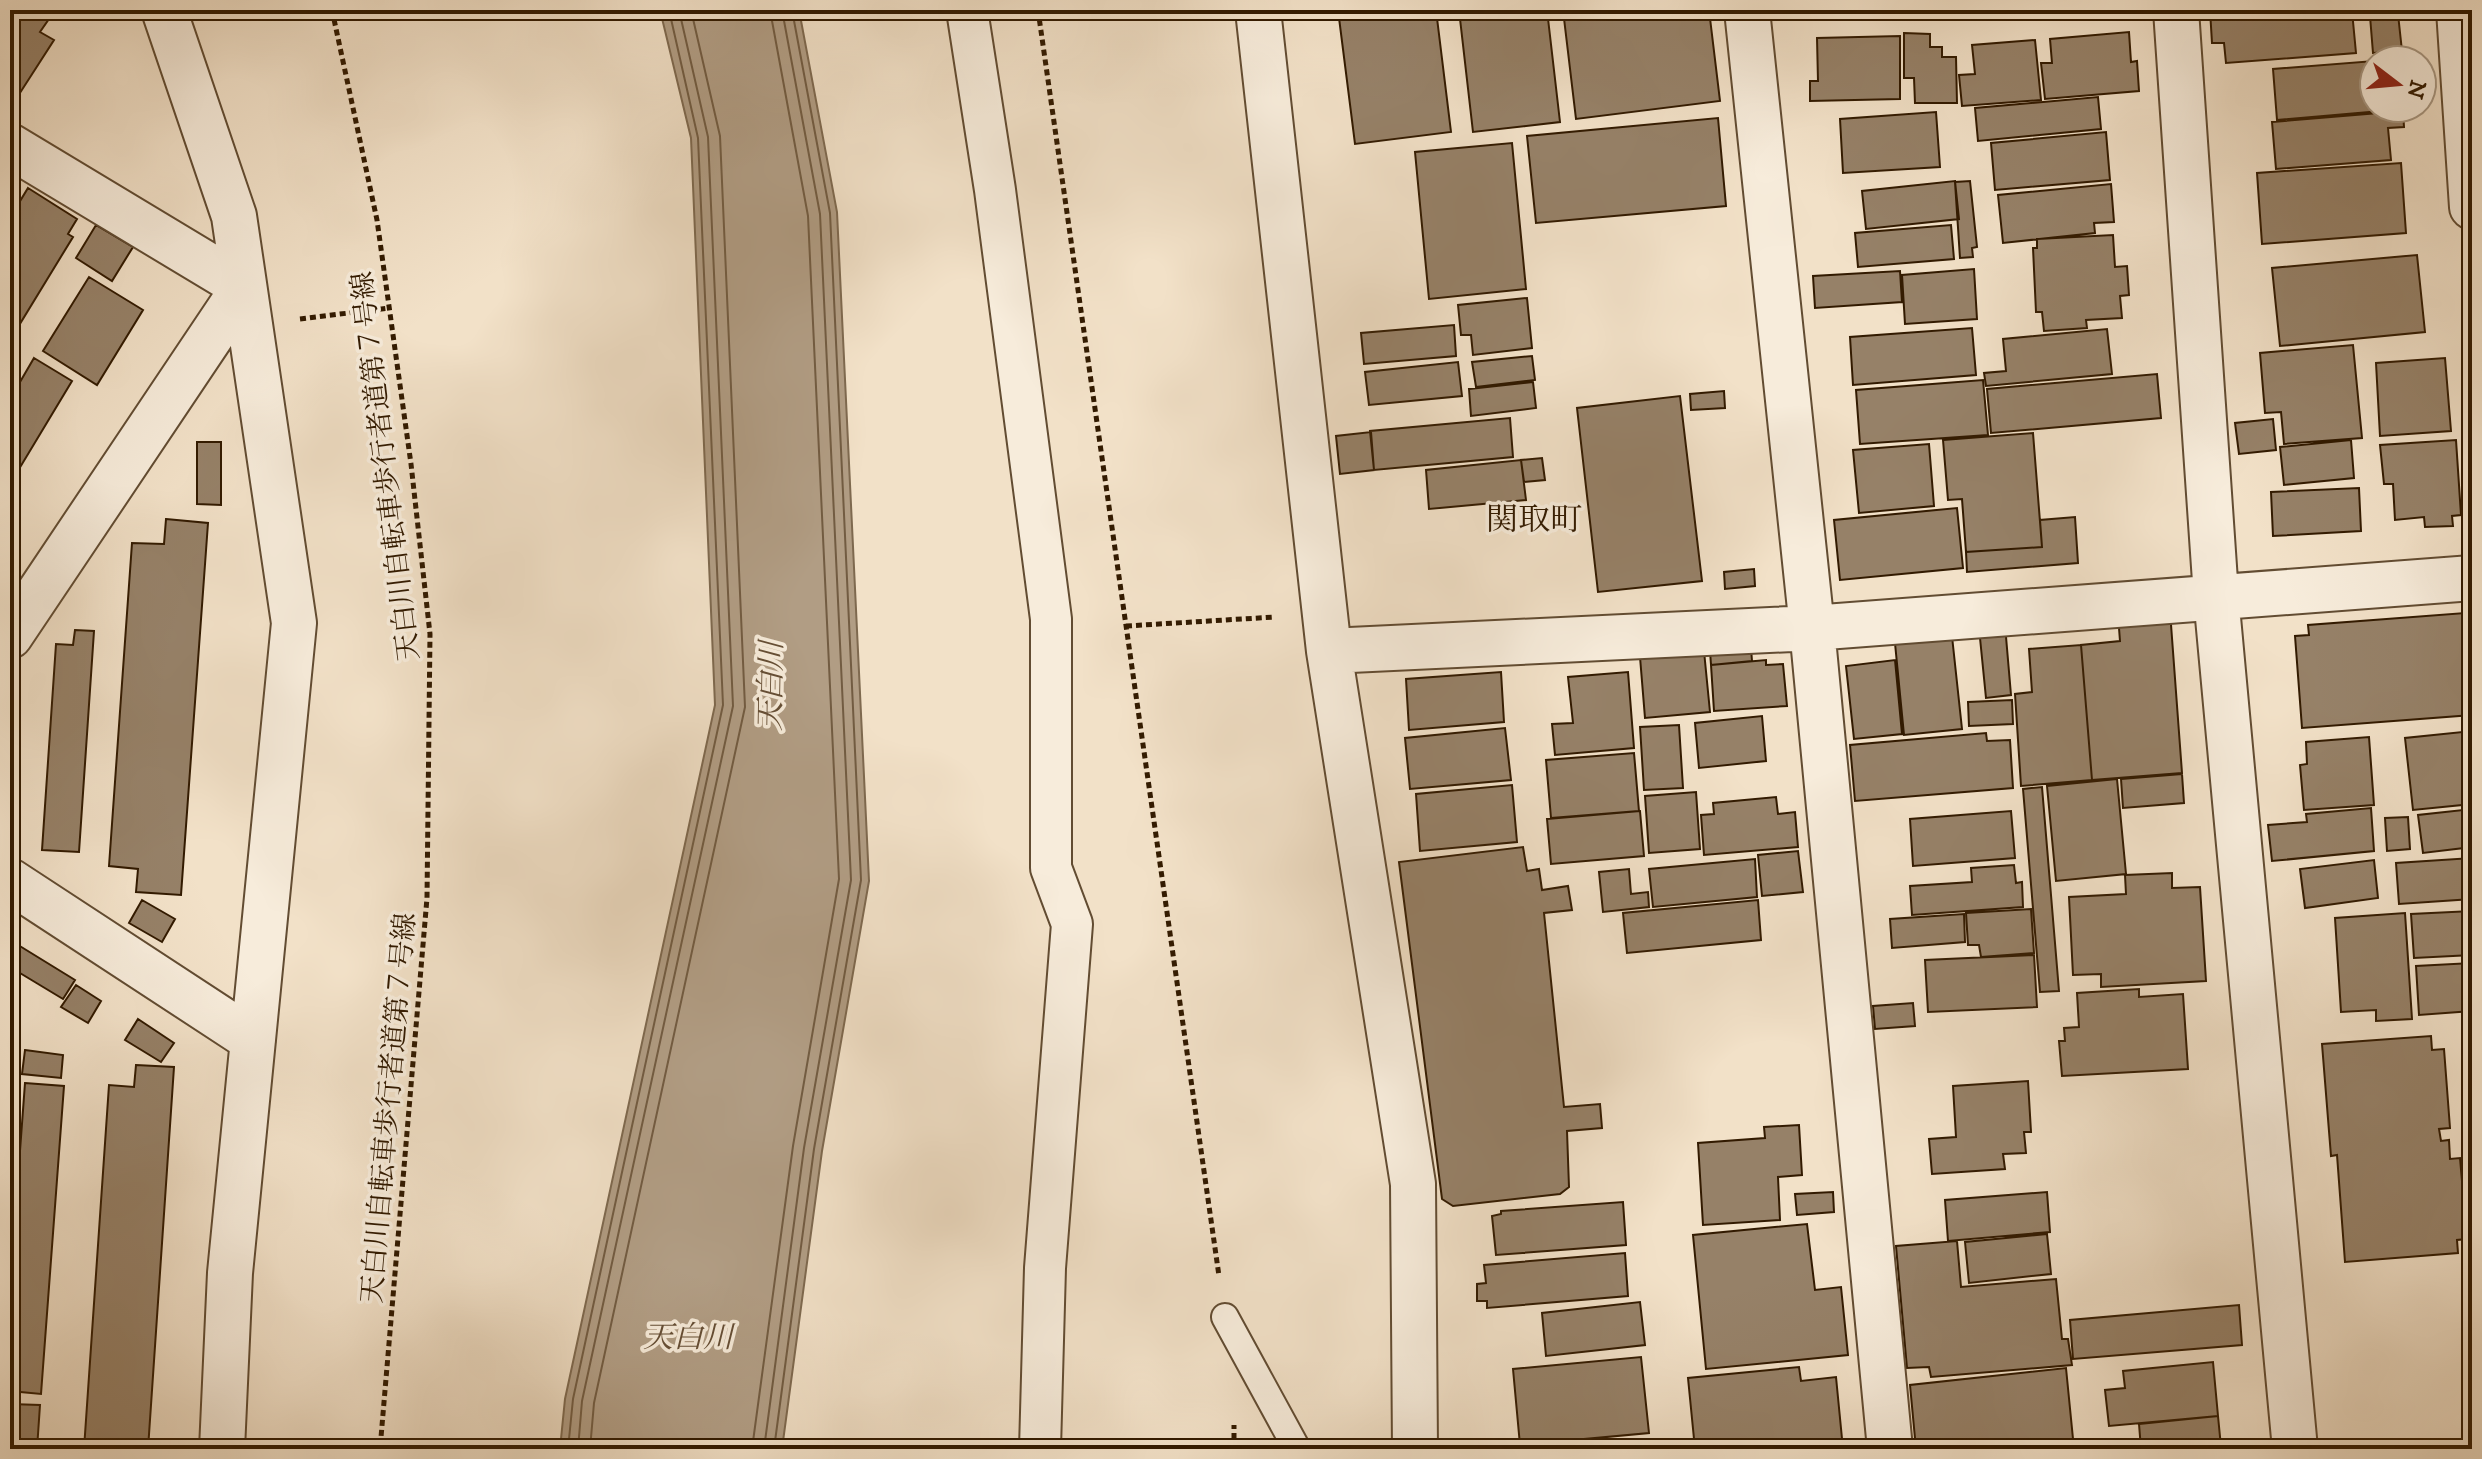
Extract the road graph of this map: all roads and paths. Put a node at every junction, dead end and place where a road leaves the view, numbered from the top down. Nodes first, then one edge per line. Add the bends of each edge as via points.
1 (164, 10) edge
2 (332, 10) edge
3 (967, 10) edge
4 (1038, 10) edge
5 (1258, 10) edge
6 (1747, 10) edge
7 (2176, 10) edge
8 (2459, 10) edge
9 (10, 146) edge
10 (2472, 207) edge
11 (244, 287) junction
12 (390, 308) junction
13 (293, 320) dead end
14 (2472, 578) edge
15 (2216, 596) junction
16 (1126, 626) junction
17 (1812, 628) junction
18 (10, 636) edge
19 (1329, 651) junction
20 (10, 881) edge
21 (253, 1040) junction
22 (1225, 1317) joint
23 (1234, 1418) dead end
24 (222, 1449) edge
25 (380, 1449) edge
26 (1040, 1449) edge
27 (1234, 1449) edge
28 (1297, 1449) edge
29 (1415, 1449) edge
30 (1890, 1449) edge
31 (2295, 1449) edge

1 - 11 street via 234,216
2 - 12 path, 天白川自転車歩行者道第７号線 via 377,220
3 - 26 street via 1051,619 1051,868 1072,924 1045,1268
4 - 16 path
5 - 19 street
6 - 17 street
7 - 15 street
8 - 10 street
9 - 11 street
11 - 18 street
11 - 21 street via 294,623
12 - 13 path
12 - 25 path, 天白川自転車歩行者道第７号線 via 430,665 427,898
14 - 15 street
15 - 17 street
15 - 31 street
16 - 19 path via 1296,616
16 - 22 path
17 - 19 street
17 - 30 street
19 - 29 street via 1413,1184
20 - 21 street
21 - 24 street via 230,1273
22 - 28 lane
23 - 27 path

